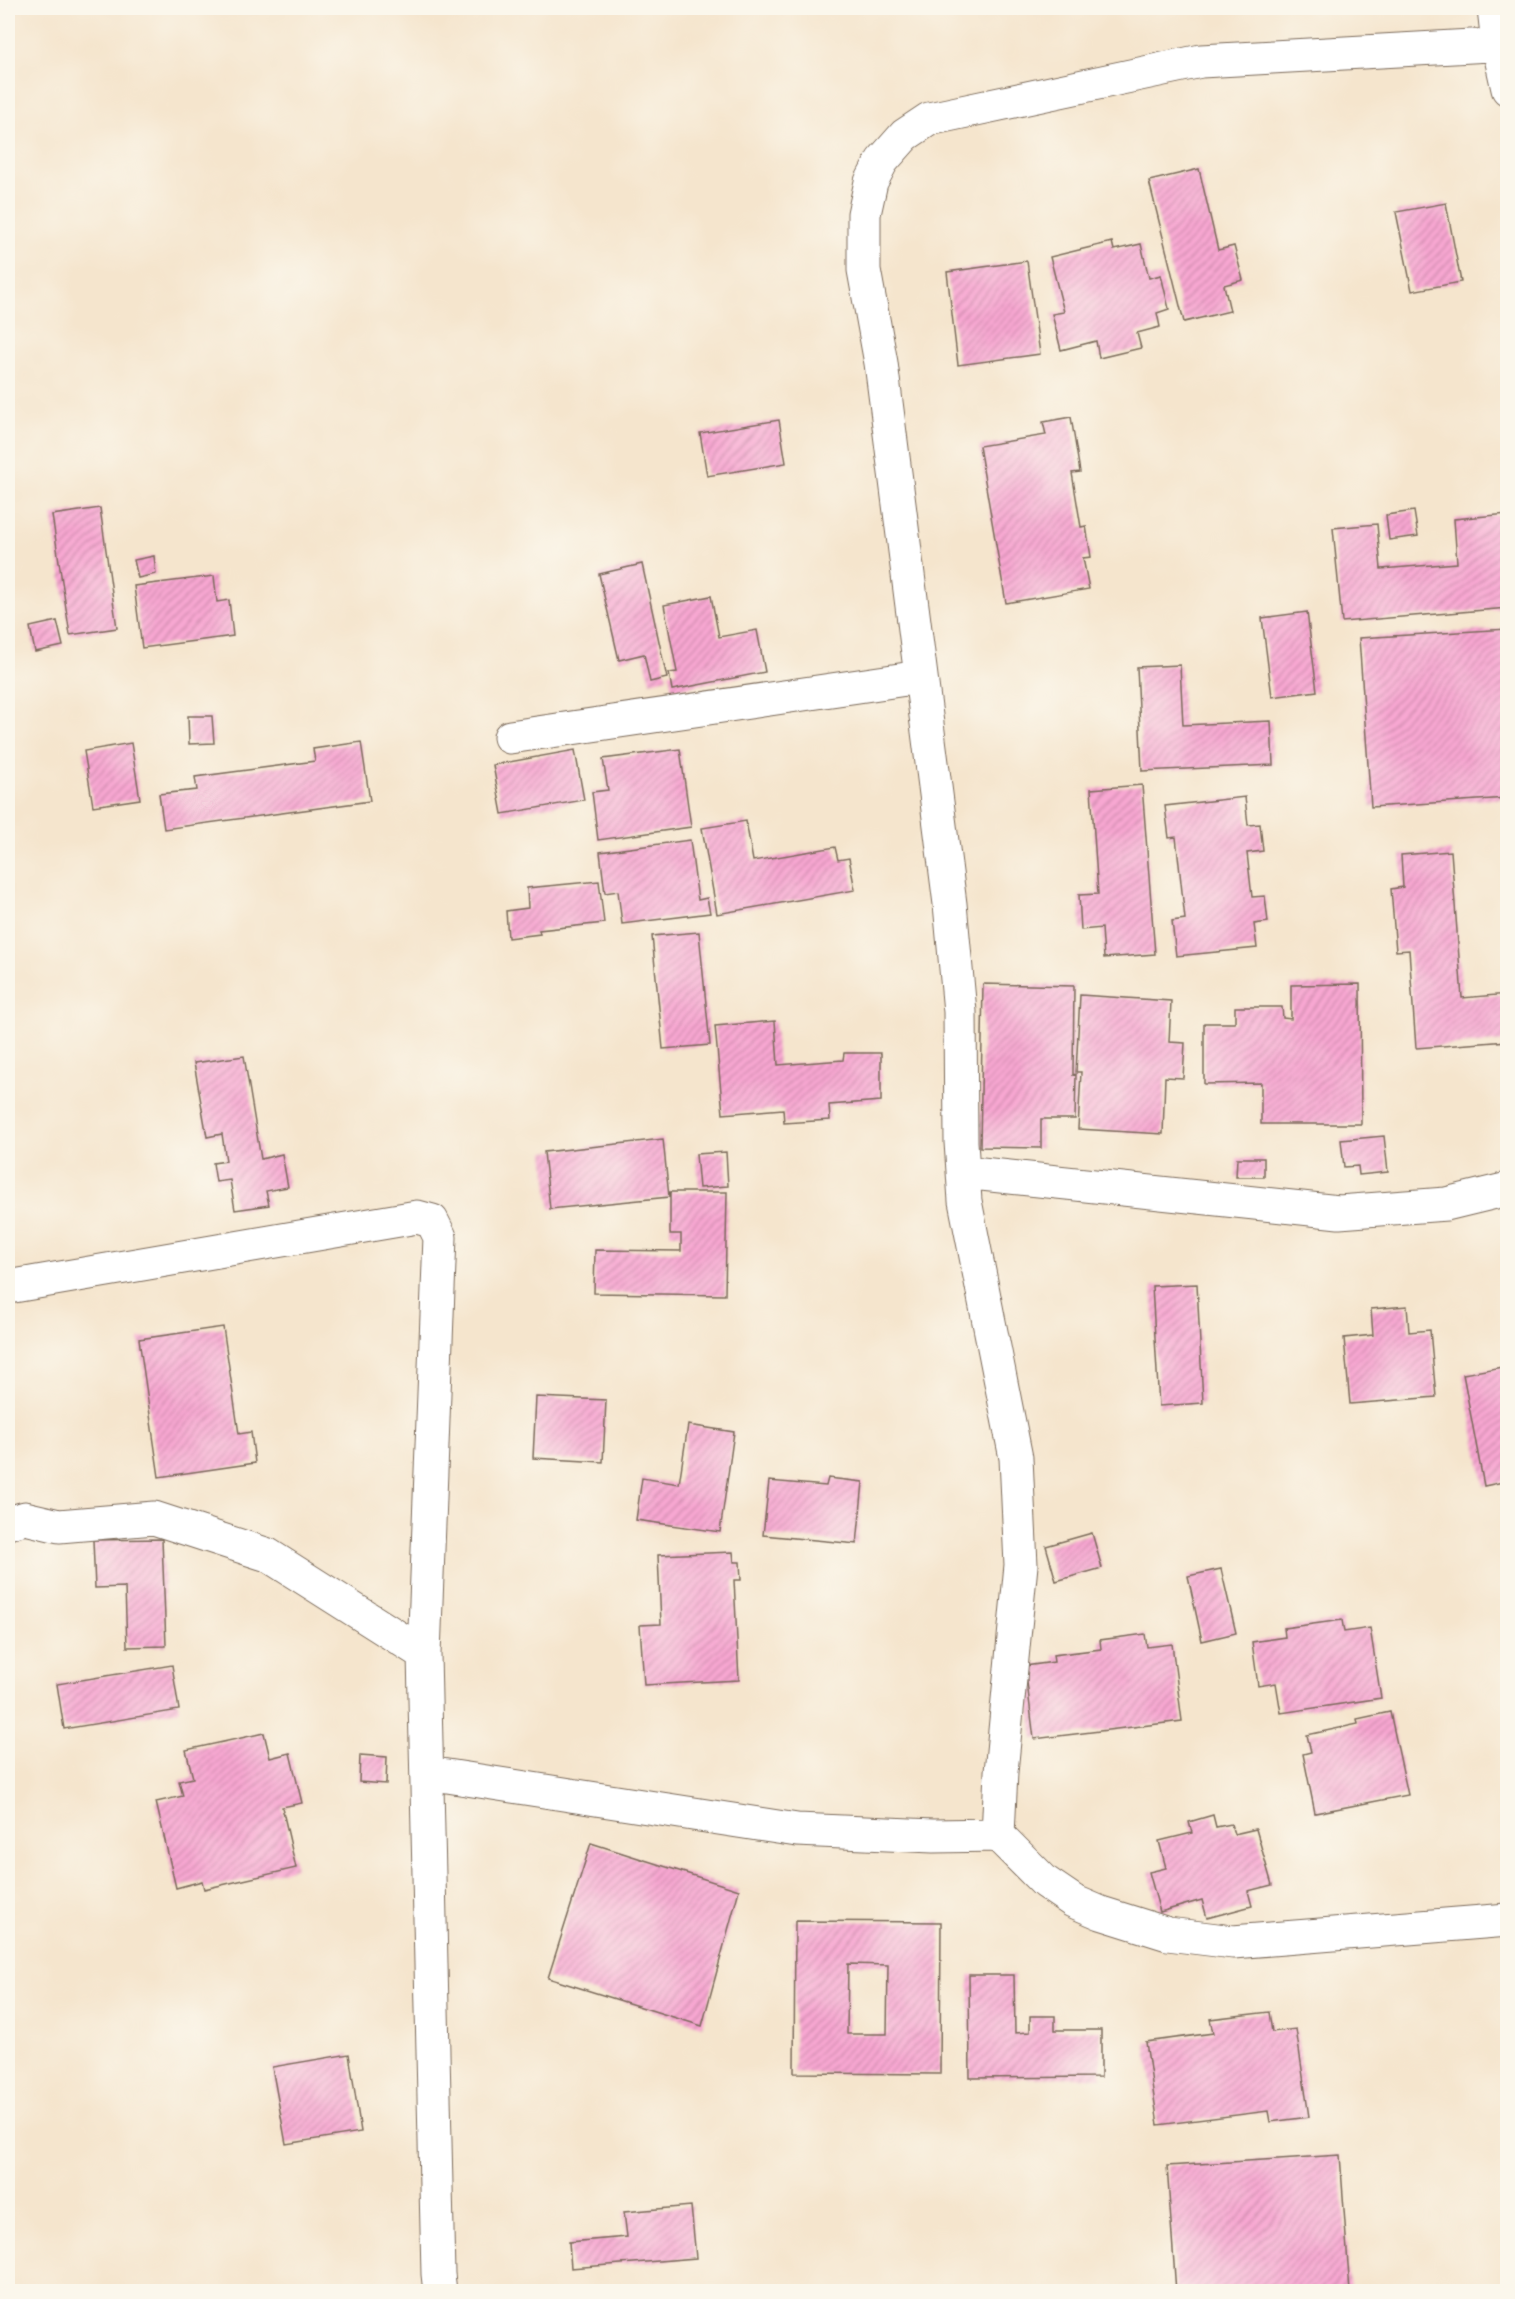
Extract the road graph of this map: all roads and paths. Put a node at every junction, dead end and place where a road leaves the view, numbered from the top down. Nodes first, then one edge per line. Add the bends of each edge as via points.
1 (1494, 8) edge
2 (1503, 44) edge
3 (1508, 89) edge
4 (920, 677) junction
5 (510, 737) dead end
6 (963, 1172) junction
7 (1508, 1189) edge
8 (8, 1287) edge
9 (8, 1523) edge
10 (424, 1654) junction
11 (428, 1773) junction
12 (998, 1835) junction
13 (1508, 1920) edge
14 (440, 2292) edge

1 - 2 street
2 - 3 street
2 - 4 street via 1201,61 929,119 905,135 882,161 871,182 864,214 864,270 881,363
4 - 5 street
4 - 6 street via 951,904 960,1012
6 - 7 street via 1339,1212 1446,1204
6 - 12 street via 965,1201 1016,1458 1021,1565
8 - 10 street via 417,1217 432,1221 440,1237
9 - 10 street via 25,1518 59,1526 154,1518 268,1555
10 - 11 street
11 - 12 street via 797,1830
11 - 14 street
12 - 13 street via 1045,1882 1073,1901 1168,1934 1233,1942

